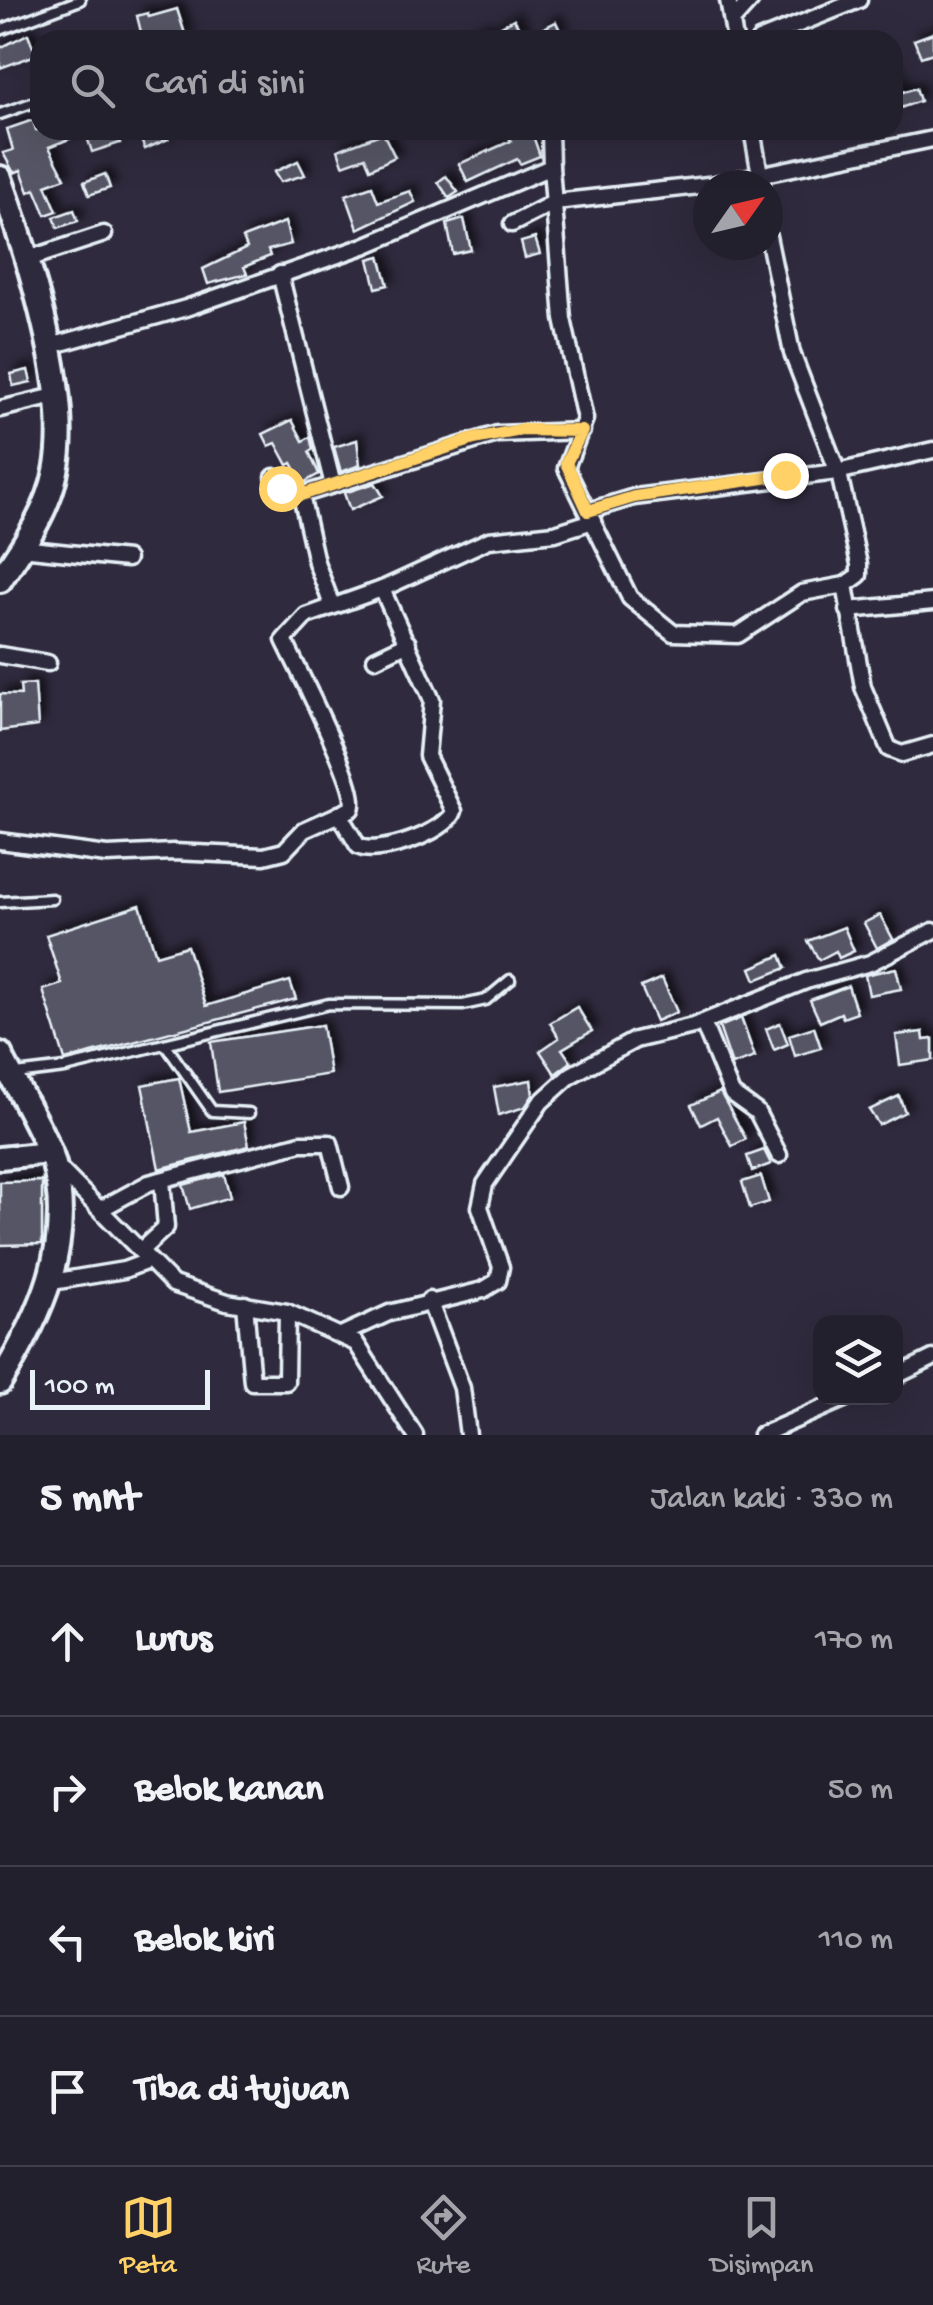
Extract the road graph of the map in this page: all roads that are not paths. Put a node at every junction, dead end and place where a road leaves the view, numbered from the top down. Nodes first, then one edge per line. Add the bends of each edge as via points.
1 (80, 0) edge
2 (728, 0) edge
3 (751, 0) edge
4 (859, 0) edge
5 (839, 3) edge
6 (732, 21) junction
7 (0, 30) edge
8 (733, 30) edge
9 (780, 30) edge
10 (30, 104) edge
11 (0, 114) edge
12 (933, 139) edge
13 (550, 140) edge
14 (754, 140) edge
15 (551, 167) junction
16 (759, 170) edge
17 (783, 175) edge
18 (0, 178) edge
19 (693, 187) edge
20 (554, 202) junction
21 (512, 224) dead end
22 (104, 234) dead end
23 (28, 259) junction
24 (773, 260) edge
25 (280, 274) junction
26 (47, 347) junction
27 (56, 396) junction
28 (0, 409) edge
29 (582, 431) junction
30 (933, 450) edge
31 (837, 472) junction
32 (274, 477) dead end
33 (333, 485) junction
34 (301, 495) junction
35 (591, 516) junction
36 (21, 548) junction
37 (127, 559) dead end
38 (1, 576) edge
39 (845, 585) junction
40 (382, 589) junction
41 (933, 602) edge
42 (332, 605) junction
43 (848, 610) junction
44 (408, 642) junction
45 (0, 654) edge
46 (375, 659) dead end
47 (48, 664) dead end
48 (933, 745) edge
49 (339, 814) junction
50 (0, 841) edge
51 (52, 900) dead end
52 (0, 902) edge
53 (933, 931) edge
54 (510, 980) dead end
55 (703, 1022) junction
56 (165, 1044) junction
57 (5, 1064) edge
58 (250, 1114) dead end
59 (779, 1155) dead end
60 (51, 1157) junction
61 (0, 1158) edge
62 (162, 1180) junction
63 (341, 1187) dead end
64 (102, 1209) junction
65 (144, 1256) junction
66 (52, 1282) junction
67 (429, 1300) junction
68 (245, 1304) junction
69 (287, 1312) junction
70 (344, 1334) junction
71 (933, 1358) edge
72 (903, 1373) edge
73 (0, 1382) edge
74 (830, 1405) edge
75 (415, 1435) edge
76 (468, 1435) edge
77 (762, 1435) edge

1 - 7 lane
2 - 6 street
3 - 6 street
4 - 5 street
5 - 9 street
6 - 8 street
10 - 11 lane
12 - 17 street
13 - 15 street
14 - 16 street
15 - 20 street
15 - 25 street via 432,220
18 - 23 main road
19 - 20 street
20 - 21 street
20 - 29 street
22 - 23 street
23 - 26 main road
24 - 31 street via 792,353
25 - 26 street
25 - 33 street
26 - 27 main road
27 - 28 street
27 - 36 main road via 57,469 44,512
29 - 33 street via 497,434
29 - 35 street via 566,463
30 - 31 street
31 - 35 street via 646,495
31 - 39 street via 859,564 859,575
32 - 34 street via 287,494
33 - 34 street
34 - 42 street
35 - 39 street via 637,607 685,636 738,635 802,594
35 - 40 street via 555,532 489,540
36 - 37 street
36 - 38 main road
39 - 43 street
40 - 42 street
40 - 44 street
41 - 43 street
42 - 49 street via 296,623 284,640 325,719 354,799 354,807
43 - 48 street via 863,687 884,742 895,754
44 - 46 street
44 - 49 street via 432,700 428,756 452,818 442,828 364,850
45 - 47 street
49 - 50 street via 304,830 284,851 264,856 107,855
51 - 52 lane
53 - 55 street via 870,964
54 - 56 lane via 486,1000 463,1005 329,1004
55 - 59 street via 732,1094 757,1112
55 - 67 street via 601,1055 541,1102 486,1184 480,1207 501,1268 498,1282
56 - 57 lane via 65,1068
56 - 58 lane via 212,1111
57 - 60 main road
60 - 61 street
60 - 64 street
60 - 66 main road via 58,1249
62 - 63 street via 325,1141
62 - 64 street
62 - 65 street via 166,1227
64 - 65 street
65 - 66 street via 124,1270
65 - 68 street via 173,1284
66 - 73 main road
67 - 70 street
67 - 76 street via 462,1388
68 - 69 street
68 - 69 street via 252,1382 286,1382
69 - 70 street
70 - 75 street
71 - 72 street
74 - 77 street

